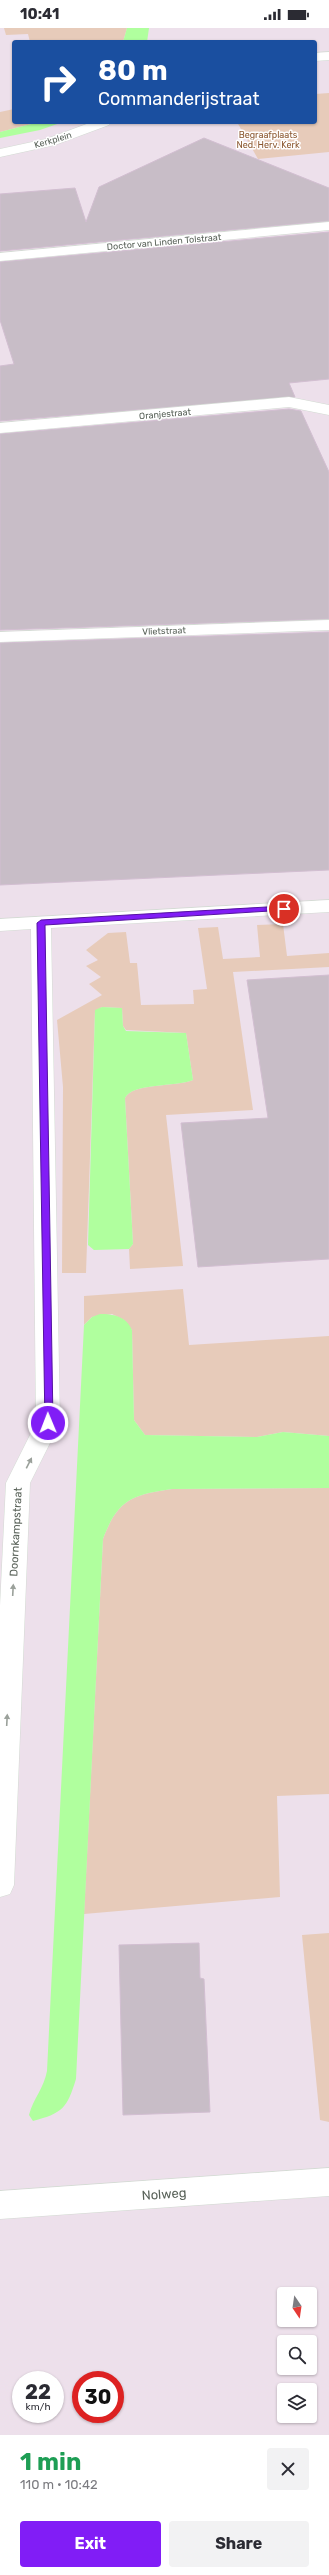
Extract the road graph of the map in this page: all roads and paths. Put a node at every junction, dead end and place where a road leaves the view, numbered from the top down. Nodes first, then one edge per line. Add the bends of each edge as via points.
1 (329, 56) edge
2 (317, 57) edge
3 (99, 124) edge
4 (0, 153) edge
5 (329, 226) edge
6 (0, 257) edge
7 (329, 410) edge
8 (0, 428) edge
9 (329, 625) edge
10 (0, 637) edge
11 (329, 906) edge
12 (41, 923) junction
13 (0, 925) edge
14 (9, 1483) edge
15 (0, 1885) edge
16 (329, 2182) edge
17 (0, 2205) edge

1 - 2 street
3 - 4 street, Kerkplein via 50,142
5 - 6 street, Doctor van Linden Tolstraat
7 - 8 street, Oranjestraat via 289,402
9 - 10 street, Vlietstraat
11 - 12 street
12 - 13 street
14 -> 12 street, Doornkampstraat via 48,1423
15 -> 14 street, Doornkampstraat
16 - 17 street, Nolweg

